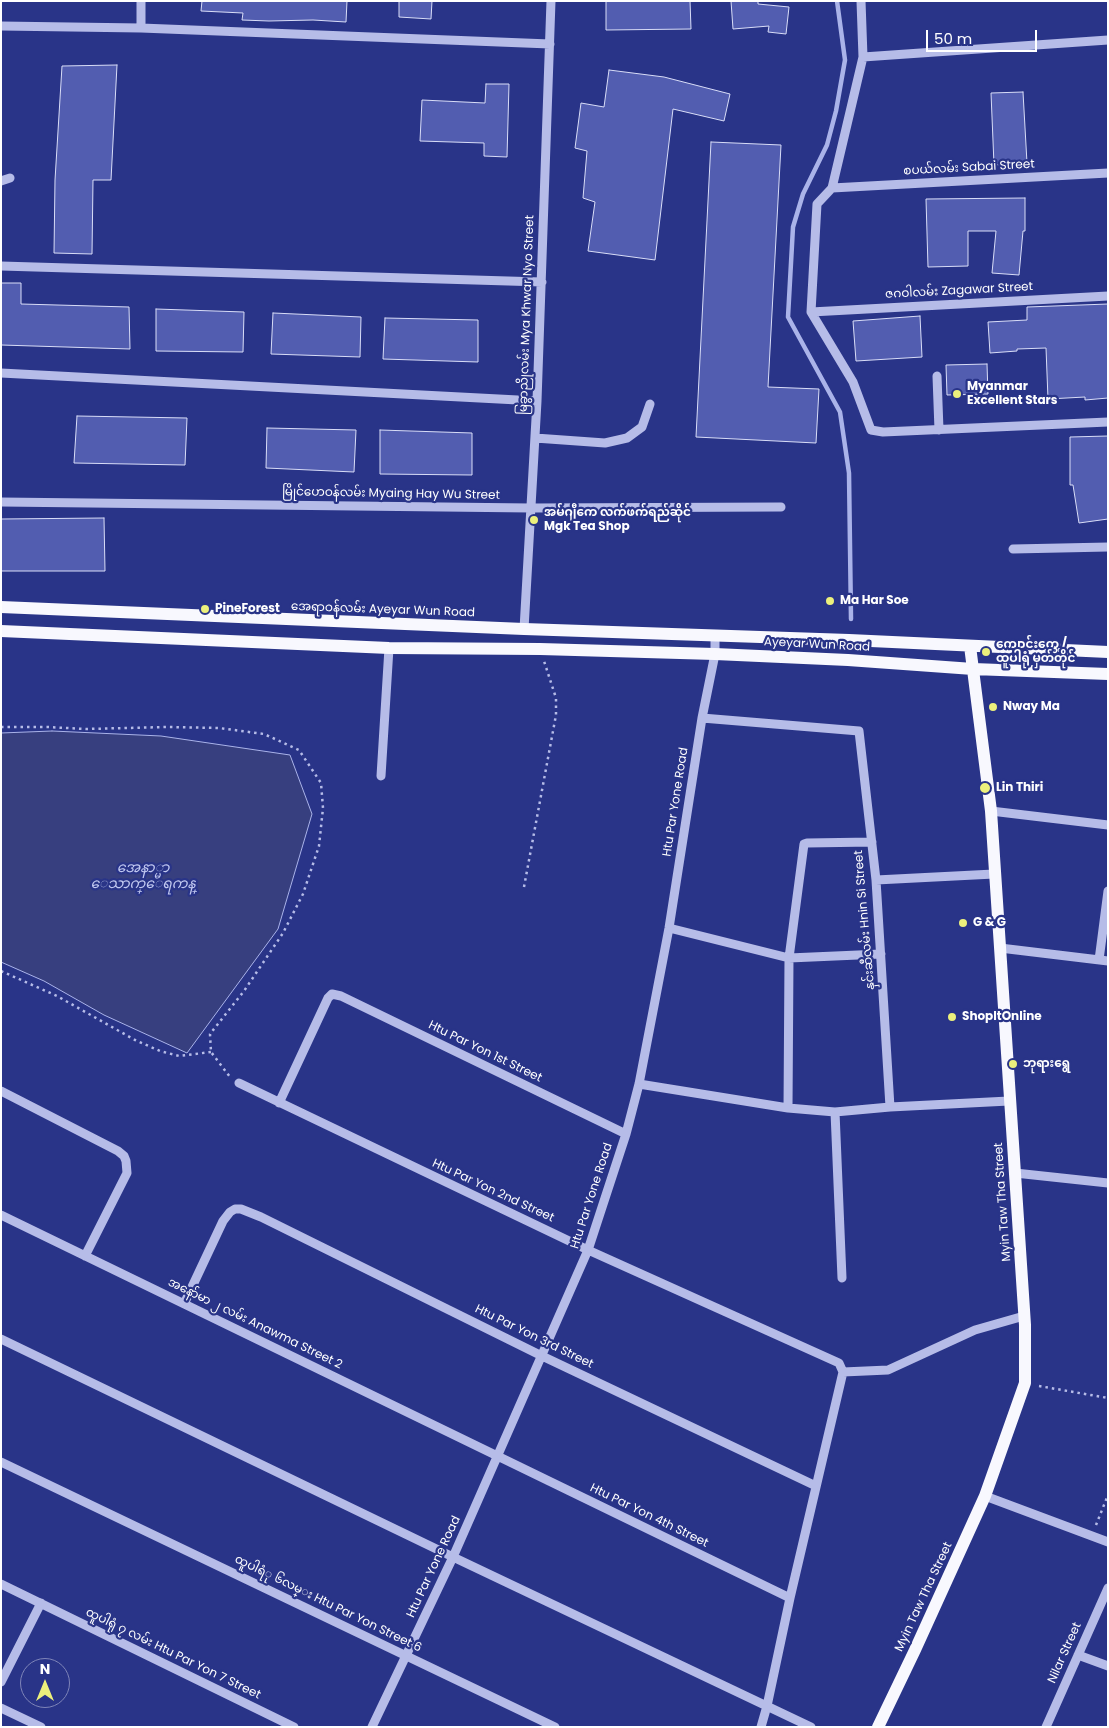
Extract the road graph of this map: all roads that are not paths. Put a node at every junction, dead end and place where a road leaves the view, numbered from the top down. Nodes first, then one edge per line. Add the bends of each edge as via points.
1 (141, 1) edge
2 (551, 1) edge
3 (861, 1) edge
4 (1, 26) edge
5 (141, 28) junction
6 (1108, 40) edge
7 (550, 44) junction
8 (863, 57) junction
9 (1108, 173) edge
10 (832, 188) junction
11 (1, 266) edge
12 (542, 282) junction
13 (1108, 296) edge
14 (811, 312) junction
15 (1, 373) edge
16 (937, 376) dead end
17 (537, 401) junction
18 (650, 404) dead end
19 (1108, 422) edge
20 (939, 430) junction
21 (535, 438) junction
22 (1, 502) edge
23 (781, 507) dead end
24 (531, 508) junction
25 (1108, 547) edge
26 (1013, 549) dead end
27 (1, 607) edge
28 (524, 629) junction
29 (1, 631) edge
30 (715, 635) junction
31 (970, 646) junction
32 (390, 648) junction
33 (1108, 652) edge
34 (715, 654) junction
35 (972, 669) junction
36 (1108, 674) edge
37 (702, 718) junction
38 (381, 776) dead end
39 (991, 811) junction
40 (1108, 825) edge
41 (872, 842) junction
42 (994, 874) junction
43 (876, 880) junction
44 (1108, 891) edge
45 (669, 928) junction
46 (1000, 948) junction
47 (881, 954) junction
48 (789, 958) junction
49 (1103, 961) edge
50 (240, 1083) road end
51 (639, 1084) junction
52 (1, 1091) edge
53 (1009, 1101) junction
54 (279, 1103) junction
55 (890, 1107) junction
56 (788, 1108) junction
57 (835, 1112) junction
58 (626, 1134) junction
59 (1015, 1173) junction
60 (1108, 1183) edge
61 (1, 1215) edge
62 (588, 1250) junction
63 (85, 1256) junction
64 (842, 1278) dead end
65 (184, 1304) junction
66 (1024, 1316) junction
67 (1, 1339) edge
68 (542, 1356) junction
69 (843, 1372) junction
70 (497, 1456) junction
71 (1, 1462) edge
72 (816, 1486) junction
73 (986, 1496) junction
74 (1108, 1542) edge
75 (453, 1557) junction
76 (1, 1584) edge
77 (1108, 1588) edge
78 (790, 1598) junction
79 (41, 1603) junction
80 (406, 1655) junction
81 (1078, 1655) junction
82 (1108, 1666) edge
83 (1, 1682) edge
84 (767, 1706) junction
85 (1, 1708) edge
86 (41, 1727) edge
87 (294, 1727) edge
88 (372, 1727) edge
89 (555, 1727) edge
90 (761, 1727) edge
91 (811, 1727) edge
92 (878, 1727) edge
93 (1046, 1727) edge

1 - 5 street
2 - 7 street, မြခွာညိုလမ်း Mya Khwar Nyo Street
3 - 8 street
4 - 5 street
5 - 7 street
6 - 8 street
7 - 12 street, မြခွာညိုလမ်း Mya Khwar Nyo Street
8 - 10 street
9 - 10 street, စပယ်လမ်း Sabai Street
10 - 14 street via 817,204
11 - 12 street
12 - 17 street, မြခွာညိုလမ်း Mya Khwar Nyo Street
13 - 14 street, ဇဂဝါလမ်း Zagawar Street
14 - 20 street via 853,382 871,430
15 - 17 street
16 - 20 street
17 - 21 street, မြခွာညိုလမ်း Mya Khwar Nyo Street
18 - 21 street via 642,427 627,438 605,443
19 - 20 street
21 - 24 street, မြခွာညိုလမ်း Mya Khwar Nyo Street
22 - 24 street, မြိုင်ဟေဝန်လမ်း Myaing Hay Wu Street
23 - 24 street, မြိုင်ဟေဝန်လမ်း Myaing Hay Wu Street
24 - 28 street, မြခွာညိုလမ်း Mya Khwar Nyo Street
25 - 26 street
27 - 28 main road, အေရာဝန်လမ်း Ayeyar Wun Road
28 - 30 main road, Ayeyar Wun Road
29 - 32 main road
30 - 31 main road, Ayeyar Wun Road
30 - 34 street, Htu Par Yone Road
31 - 33 main road, Ayeyar Wun Road
31 - 35 main road, Myin Taw Tha Street
32 - 34 main road, Ayeyar Wun Road
32 - 38 street
34 - 35 main road, Ayeyar Wun Road
34 - 37 street, Htu Par Yone Road
35 - 36 main road, Ayeyar Wun Road
35 - 39 main road, Myin Taw Tha Street
37 - 41 street, နှင်းဆီလမ်း Hnin Si Street via 859,731
37 - 45 street, Htu Par Yone Road
39 - 40 street
39 - 42 main road, Myin Taw Tha Street
41 - 43 street, နှင်းဆီလမ်း Hnin Si Street
41 - 48 street via 804,844
42 - 43 street
42 - 46 main road, Myin Taw Tha Street
43 - 47 street, နှင်းဆီလမ်း Hnin Si Street
44 - 49 street
45 - 48 street
45 - 51 street, Htu Par Yone Road
46 - 49 street
46 - 53 main road, Myin Taw Tha Street
47 - 48 street
47 - 55 street, နှင်းဆီလမ်း Hnin Si Street
48 - 56 street
50 - 54 street, Htu Par Yon 2nd Street
51 - 56 street
51 - 58 street, Htu Par Yone Road
52 - 63 street via 124,1156 127,1173
53 - 55 street
53 - 59 main road, Myin Taw Tha Street
54 - 58 street, Htu Par Yon 1st Street via 332,994
54 - 62 street, Htu Par Yon 2nd Street
55 - 57 street
56 - 57 street
57 - 64 street
58 - 62 street, Htu Par Yone Road
59 - 60 street
59 - 66 main road, Myin Taw Tha Street
61 - 63 street, အနော်မာ ၂ လမ်း Anawma Street 2
62 - 68 street, Htu Par Yone Road
62 - 69 street, Htu Par Yon 2nd Street via 840,1363
63 - 65 street, အနော်မာ ၂ လမ်း Anawma Street 2
65 - 68 street, Htu Par Yon 3rd Street via 223,1221 230,1212 241,1209
65 - 70 street, အနော်မာ ၂ လမ်း Anawma Street 2
66 - 69 street via 975,1330 888,1370
66 - 73 main road, Myin Taw Tha Street via 1025,1383
67 - 75 street
68 - 70 street, Htu Par Yone Road
68 - 72 street, Htu Par Yon 3rd Street
69 - 72 street
70 - 75 street, Htu Par Yone Road
70 - 78 street, Htu Par Yon 4th Street
71 - 80 street, ထူပါရံု ၆လမ္း Htu Par Yon Street 6
72 - 78 street
73 - 74 street
73 - 92 main road, Myin Taw Tha Street
75 - 80 street, Htu Par Yone Road
75 - 84 street
76 - 79 street, ထူပါရုံ ၇ လမ်း Htu Par Yon 7 Street
77 - 81 street, Nilar Street
78 - 84 street
79 - 83 street
79 - 87 street, ထူပါရုံ ၇ လမ်း Htu Par Yon 7 Street
80 - 88 street, Htu Par Yone Road
80 - 89 street, ထူပါရံု ၆လမ္း Htu Par Yon Street 6
81 - 82 street
81 - 93 street, Nilar Street
84 - 90 street
84 - 91 street
85 - 86 street

